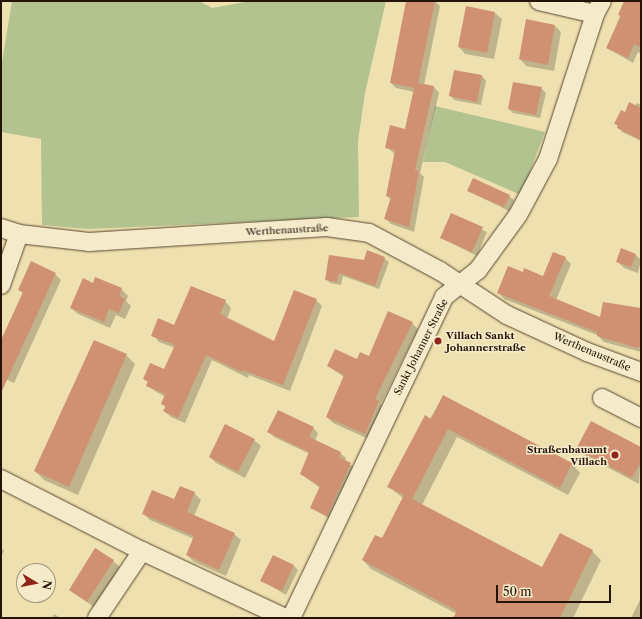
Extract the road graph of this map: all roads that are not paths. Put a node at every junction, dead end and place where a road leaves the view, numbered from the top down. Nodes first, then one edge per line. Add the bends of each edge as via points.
1 (539, 1) edge
2 (599, 8) edge
3 (1, 228) edge
4 (19, 234) junction
5 (1, 284) edge
6 (462, 284) junction
7 (641, 372) edge
8 (602, 398) dead end
9 (641, 418) edge
10 (1, 479) edge
11 (142, 551) junction
12 (97, 618) edge
13 (285, 618) edge
14 (291, 618) edge

1 - 2 street
2 - 6 street, Sankt Johanner Straße via 548,159 518,215 478,270
3 - 4 street, Werthenaustraße
4 - 5 street
4 - 6 street, Werthenaustraße via 89,242 327,227 369,233
6 - 7 street, Werthenaustraße via 507,315 587,352
6 - 14 street, Sankt Johanner Straße via 444,297
8 - 9 street
10 - 11 street
11 - 12 street
11 - 13 street

